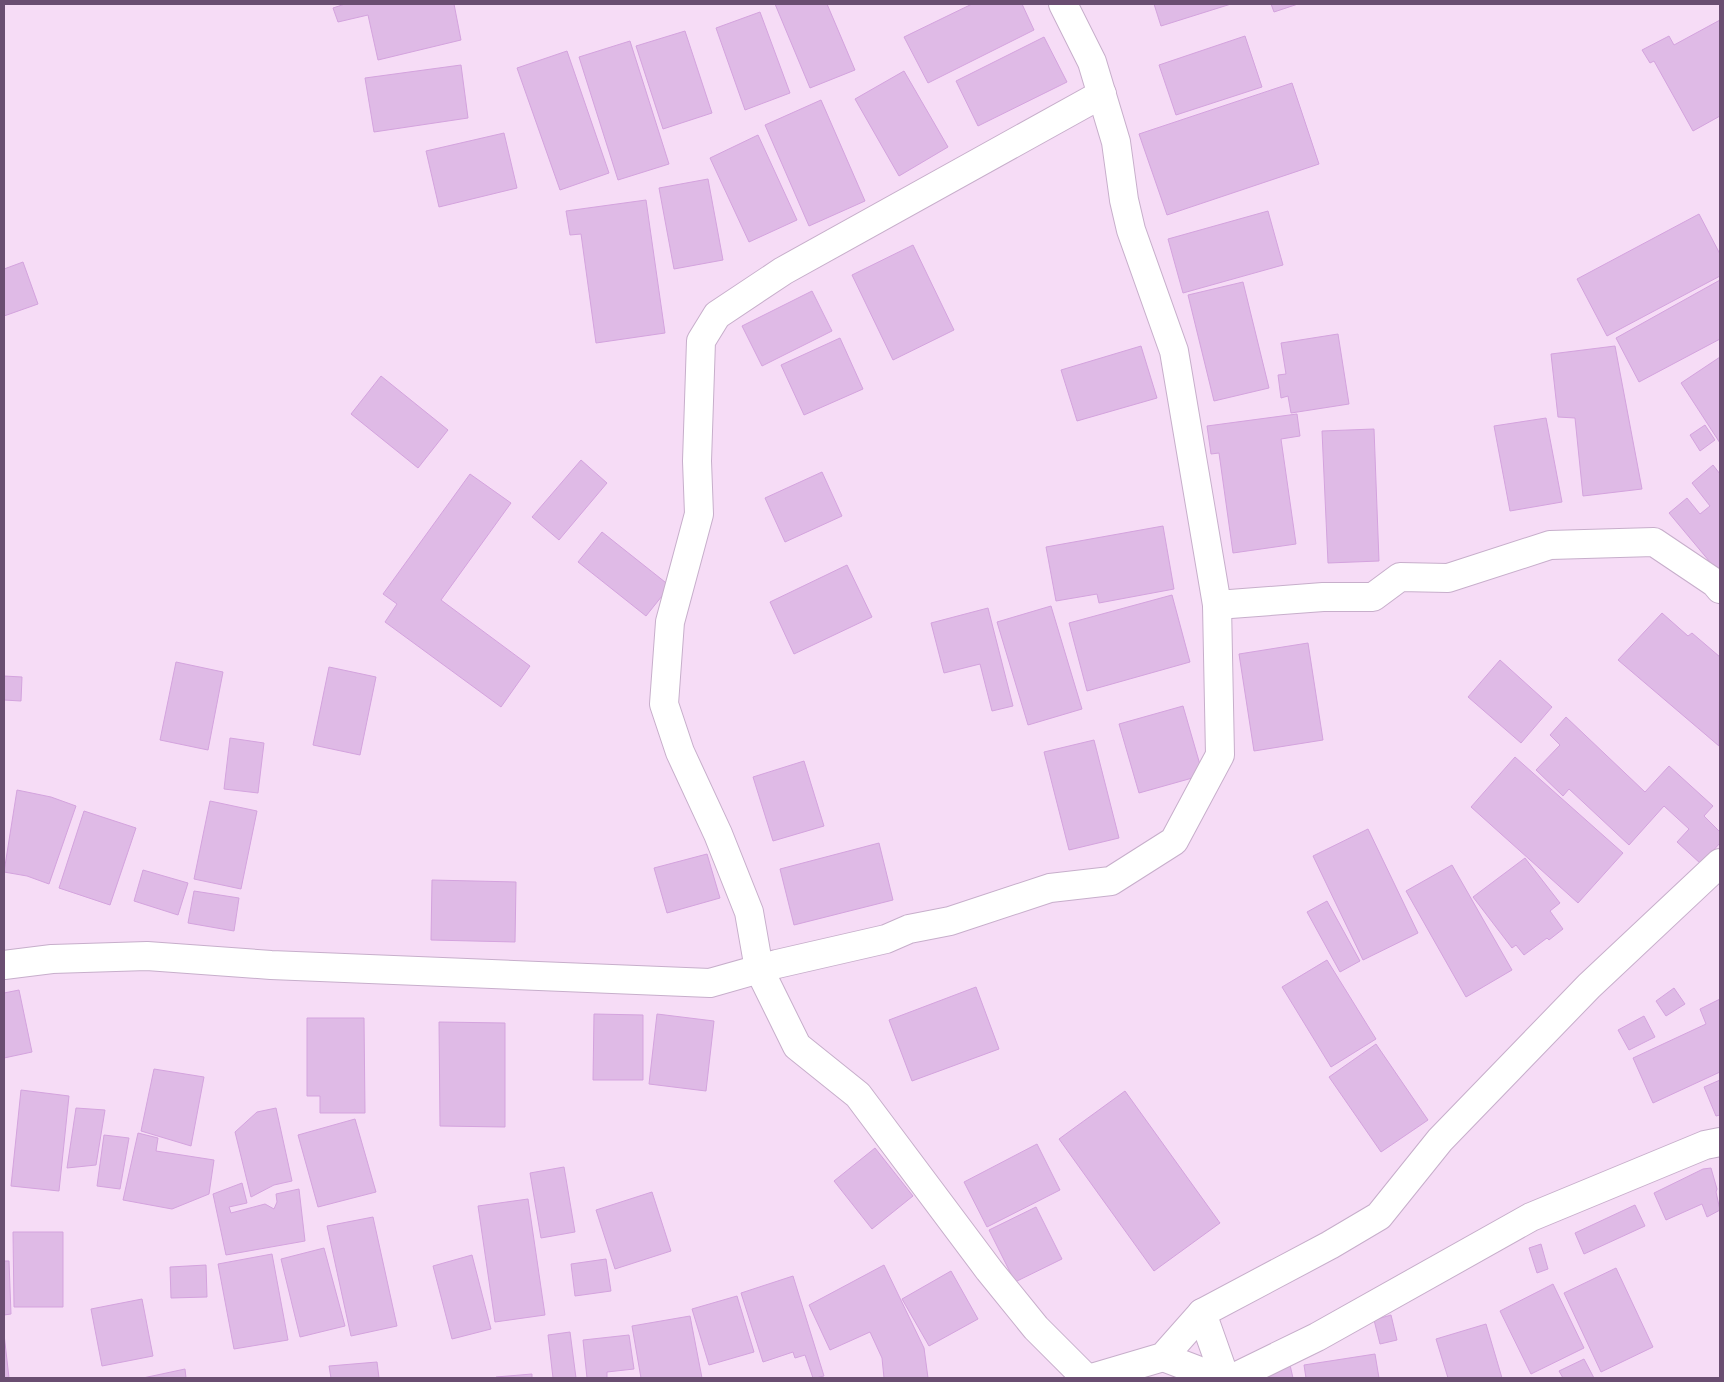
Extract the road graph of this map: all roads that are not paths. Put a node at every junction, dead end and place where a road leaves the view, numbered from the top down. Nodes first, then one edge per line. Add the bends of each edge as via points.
1 (1063, 4) edge
2 (1102, 94) junction
3 (1720, 589) edge
4 (1217, 605) junction
5 (1720, 863) edge
6 (4, 965) edge
7 (760, 969) junction
8 (1720, 1142) edge
9 (1202, 1313) junction
10 (1163, 1357) junction
11 (1086, 1378) edge
12 (1092, 1378) edge
13 (1218, 1378) edge
14 (1225, 1378) edge
15 (1233, 1378) edge

1 - 2 street via 1092,62
2 - 4 street via 1116,142 1131,230 1174,351
2 - 7 street via 783,271 717,315 701,341 697,461 699,514 670,622 664,704 680,752 749,912
3 - 4 street via 1654,542 1550,545 1448,578 1400,577 1373,597 1323,597
4 - 7 street via 1220,755 1174,841 1111,881 1050,888 886,939
5 - 9 street via 1568,1006 1440,1140 1379,1216
6 - 7 street via 52,959 147,956 271,965 710,983
7 - 11 street via 796,1046 858,1095 989,1270 1036,1328
8 - 15 street via 1705,1145 1531,1217 1317,1337
9 - 10 street
9 - 14 street
10 - 12 street
10 - 13 street

